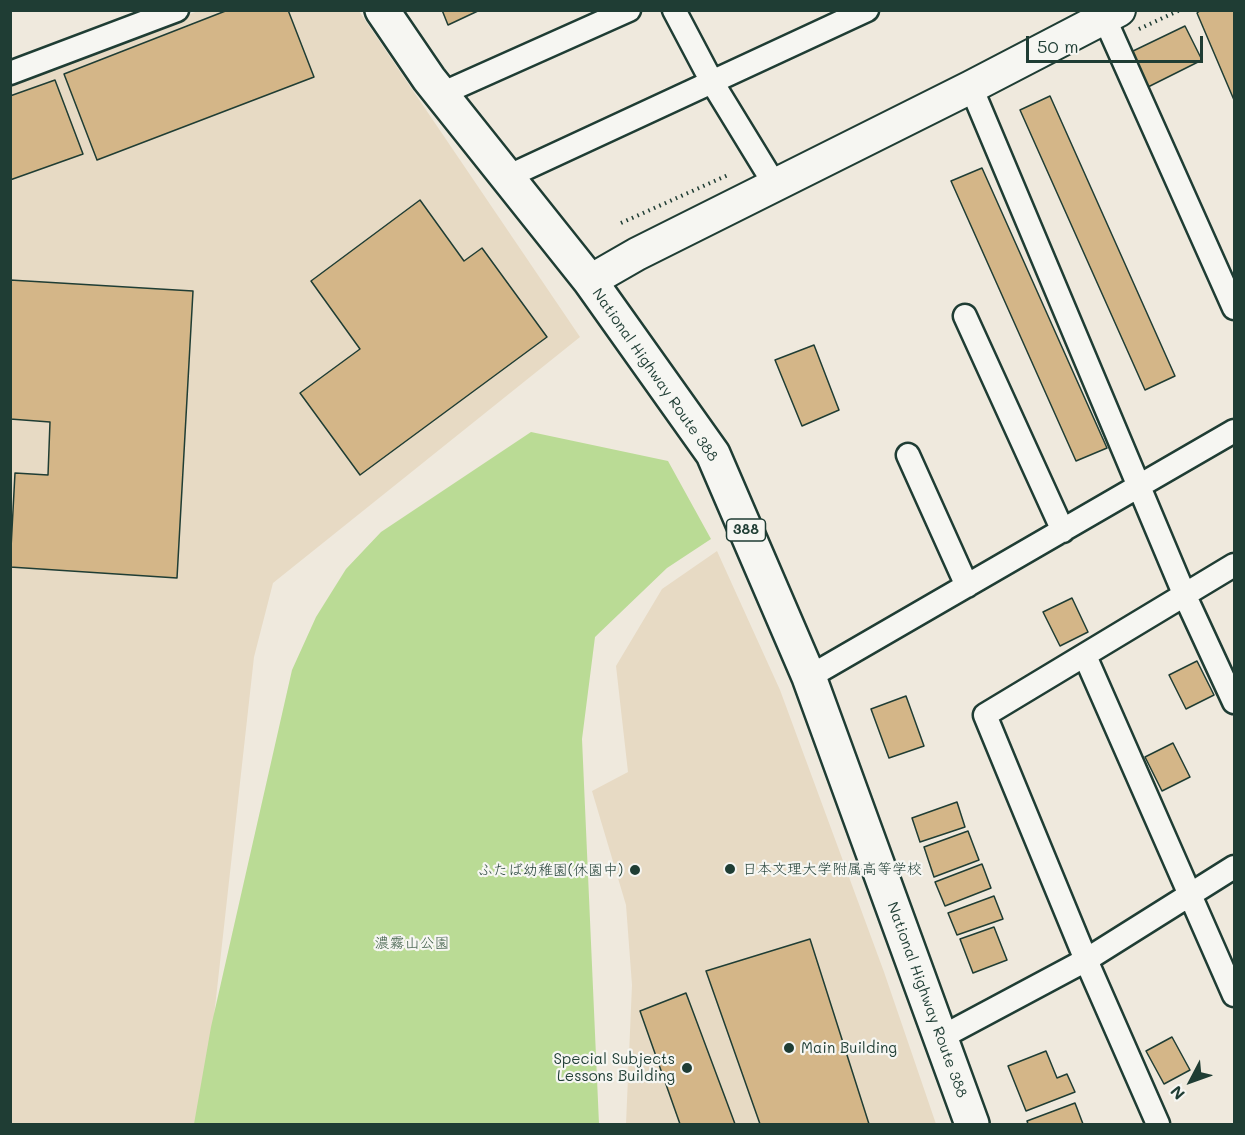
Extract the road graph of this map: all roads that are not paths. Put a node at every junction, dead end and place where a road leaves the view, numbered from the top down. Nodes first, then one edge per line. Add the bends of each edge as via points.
1 (177, 10) edge
2 (382, 10) edge
3 (629, 10) edge
4 (674, 10) edge
5 (867, 10) edge
6 (1112, 14) edge
7 (10, 73) edge
8 (712, 82) junction
9 (971, 87) junction
10 (441, 94) junction
11 (507, 177) junction
12 (775, 185) junction
13 (590, 280) junction
14 (1234, 308) edge
15 (965, 316) dead end
16 (1234, 431) edge
17 (908, 455) dead end
18 (1139, 488) junction
19 (1063, 531) junction
20 (1234, 565) edge
21 (967, 586) junction
22 (1185, 596) junction
23 (1085, 656) junction
24 (810, 677) junction
25 (1234, 702) edge
26 (1234, 867) edge
27 (1191, 896) junction
28 (1086, 960) junction
29 (1234, 995) edge
30 (940, 1038) junction
31 (972, 1125) edge
32 (1158, 1125) edge

1 - 7 street
2 - 10 highway, National Highway Route 388 / 388
3 - 10 street
4 - 8 street
5 - 8 street
6 - 9 street
6 - 14 street
8 - 11 street
8 - 12 street
9 - 12 street
9 - 18 street
10 - 11 highway, National Highway Route 388 / 388
11 - 13 highway, National Highway Route 388 / 388
12 - 13 street
13 - 24 highway, National Highway Route 388 / 388 via 713,454
15 - 19 street
16 - 18 street
17 - 21 street
18 - 19 street
18 - 22 street
19 - 21 street
20 - 22 street
21 - 24 street
22 - 23 street
22 - 25 street
23 - 27 street
23 - 28 street via 985,715
24 - 30 highway, National Highway Route 388 / 388
26 - 27 street
27 - 28 street
27 - 29 street
28 - 30 street
28 - 32 street
30 - 31 highway, National Highway Route 388 / 388

